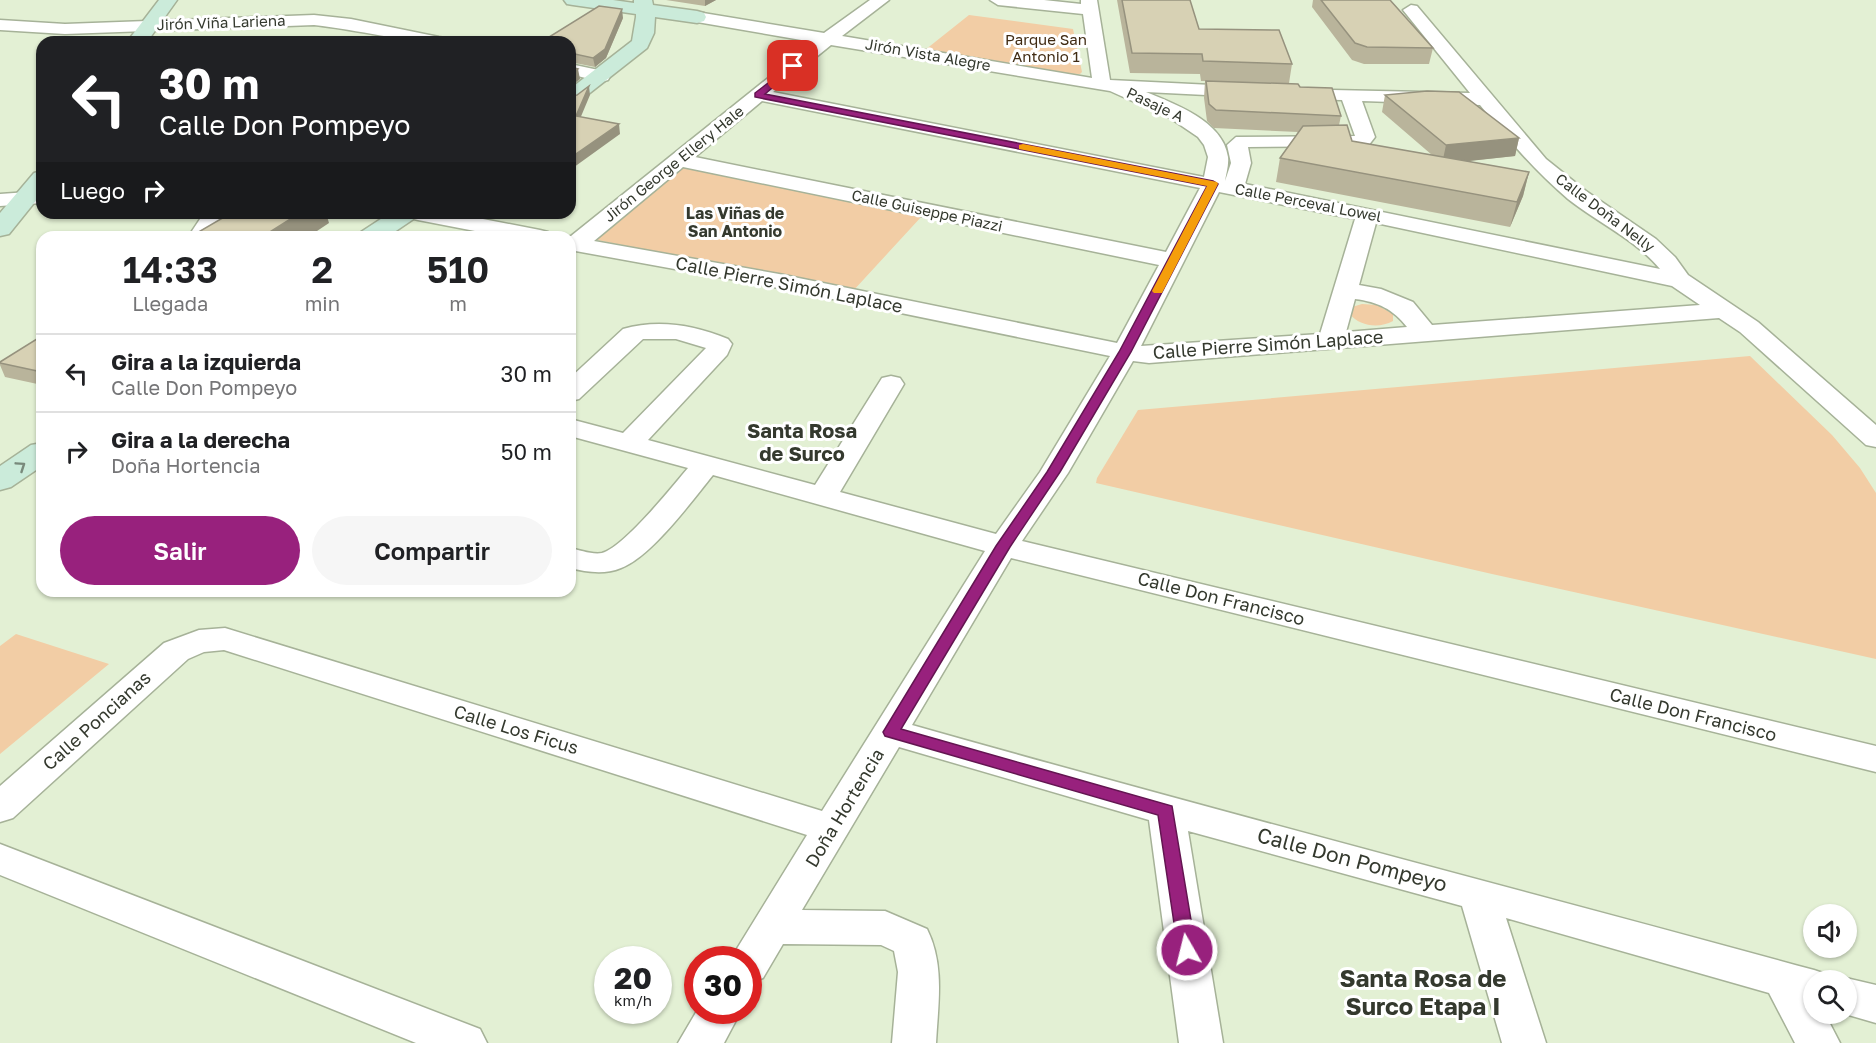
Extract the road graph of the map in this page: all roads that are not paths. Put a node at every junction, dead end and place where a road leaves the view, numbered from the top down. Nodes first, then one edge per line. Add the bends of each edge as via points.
1 (168, 0) edge
2 (324, 0) edge
3 (573, 0) edge
4 (881, 0) edge
5 (998, 0) edge
6 (644, 5) edge
7 (1090, 5) edge
8 (1411, 10) dead end
9 (697, 17) junction
10 (0, 25) edge
11 (148, 26) junction
12 (311, 27) junction
13 (141, 36) edge
14 (410, 36) edge
15 (828, 38) junction
16 (576, 70) edge
17 (601, 76) junction
18 (1110, 86) junction
19 (1350, 94) junction
20 (576, 95) edge
21 (758, 95) junction
22 (1484, 99) junction
23 (680, 160) junction
24 (1223, 186) junction
25 (35, 197) edge
26 (0, 200) edge
27 (1367, 215) junction
28 (397, 219) edge
29 (448, 219) edge
30 (0, 229) edge
31 (379, 231) edge
32 (510, 231) edge
33 (576, 242) edge
34 (576, 245) edge
35 (1174, 261) junction
36 (1680, 280) junction
37 (1345, 291) junction
38 (1724, 310) junction
39 (1425, 333) junction
40 (1331, 340) junction
41 (1125, 352) junction
42 (891, 384) dead end
43 (576, 387) edge
44 (576, 429) edge
45 (1876, 439) edge
46 (628, 443) junction
47 (36, 456) edge
48 (708, 465) junction
49 (0, 480) edge
50 (823, 496) junction
51 (1003, 546) junction
52 (576, 560) edge
53 (199, 641) joint
54 (891, 732) junction
55 (1876, 759) edge
56 (0, 808) edge
57 (1166, 811) junction
58 (832, 829) junction
59 (0, 859) edge
60 (1478, 894) junction
61 (772, 927) junction
62 (760, 946) edge
63 (1798, 983) edge
64 (1857, 999) edge
65 (1876, 1004) edge
66 (712, 1024) edge
67 (465, 1043) edge
68 (700, 1043) edge
69 (914, 1043) edge
70 (1201, 1043) edge
71 (1524, 1043) edge
72 (1818, 1043) edge

1 - 11 main road
2 - 12 street
3 - 6 main road
4 - 15 street, Jirón George Ellery Hale
5 - 7 street
6 - 9 main road
6 - 17 main road via 645,35 640,44
7 - 18 street
8 - 22 street, Calle Doña Nelly
9 - 15 street, Jirón Vista Alegre
9 - 17 main road
10 - 11 street, Jirón Viña Lariena via 65,29
11 - 12 street, Jirón Viña Lariena
11 - 13 main road
12 - 14 street, Jirón Viña Lariena via 351,24
15 - 18 street, Jirón Vista Alegre
15 - 21 street, Jirón George Ellery Hale
16 - 17 street
17 - 20 main road
18 - 19 street, Jirón Vista Alegre
18 - 24 street, Pasaje A via 1190,121 1206,135 1218,156
19 - 22 street, Jirón Vista Alegre
19 - 24 street via 1365,137 1361,142 1243,141 1237,145 1241,164
21 - 23 street, Jirón George Ellery Hale
21 - 24 street, Calle Perceval Lowel
22 - 36 street, Calle Doña Nelly via 1539,163 1578,196 1648,244
23 - 33 street, Jirón George Ellery Hale
23 - 35 street, Calle Guiseppe Piazzi
24 - 27 street, Calle Perceval Lowel
24 - 35 street, Doña Hortencia
25 - 26 street
25 - 30 main road
27 - 36 street, Calle Perceval Lowel
27 - 37 street
28 - 31 main road
29 - 32 street
34 - 41 street, Calle Pierre Simón Laplace via 779,281
35 - 41 street, Doña Hortencia
36 - 38 street, Calle Doña Nelly
37 - 39 street via 1372,294 1404,307
37 - 40 street
38 - 39 street, Calle Pierre Simón Laplace
38 - 45 street, Calle Doña Nelly via 1749,327
39 - 40 street, Calle Pierre Simón Laplace
40 - 41 street, Calle Pierre Simón Laplace via 1149,355
41 - 51 street, Doña Hortencia via 1054,472
42 - 50 street
43 - 46 street via 632,334 642,330 655,329 719,344 718,350
44 - 46 street, Calle Don Francisco
46 - 48 street, Calle Don Francisco
49 -> 47 main road
48 - 50 street, Calle Don Francisco
48 - 52 street via 629,549 610,561
50 - 51 street, Calle Don Francisco
51 - 54 street, Doña Hortencia
51 - 55 street, Calle Don Francisco
53 - 56 street, Calle Poncianas via 176,651
53 - 58 street, Calle Los Ficus via 225,639
54 - 57 street, Calle Don Pompeyo
54 - 58 street, Doña Hortencia
57 - 60 street, Calle Don Pompeyo
57 - 70 street
58 - 61 street, Doña Hortencia
59 - 67 street
60 - 63 street, Calle Don Pompeyo
60 - 71 street
61 - 62 street, Doña Hortencia
61 - 69 street via 885,927 913,941 919,972
63 - 72 street
64 - 65 street
66 - 68 street

